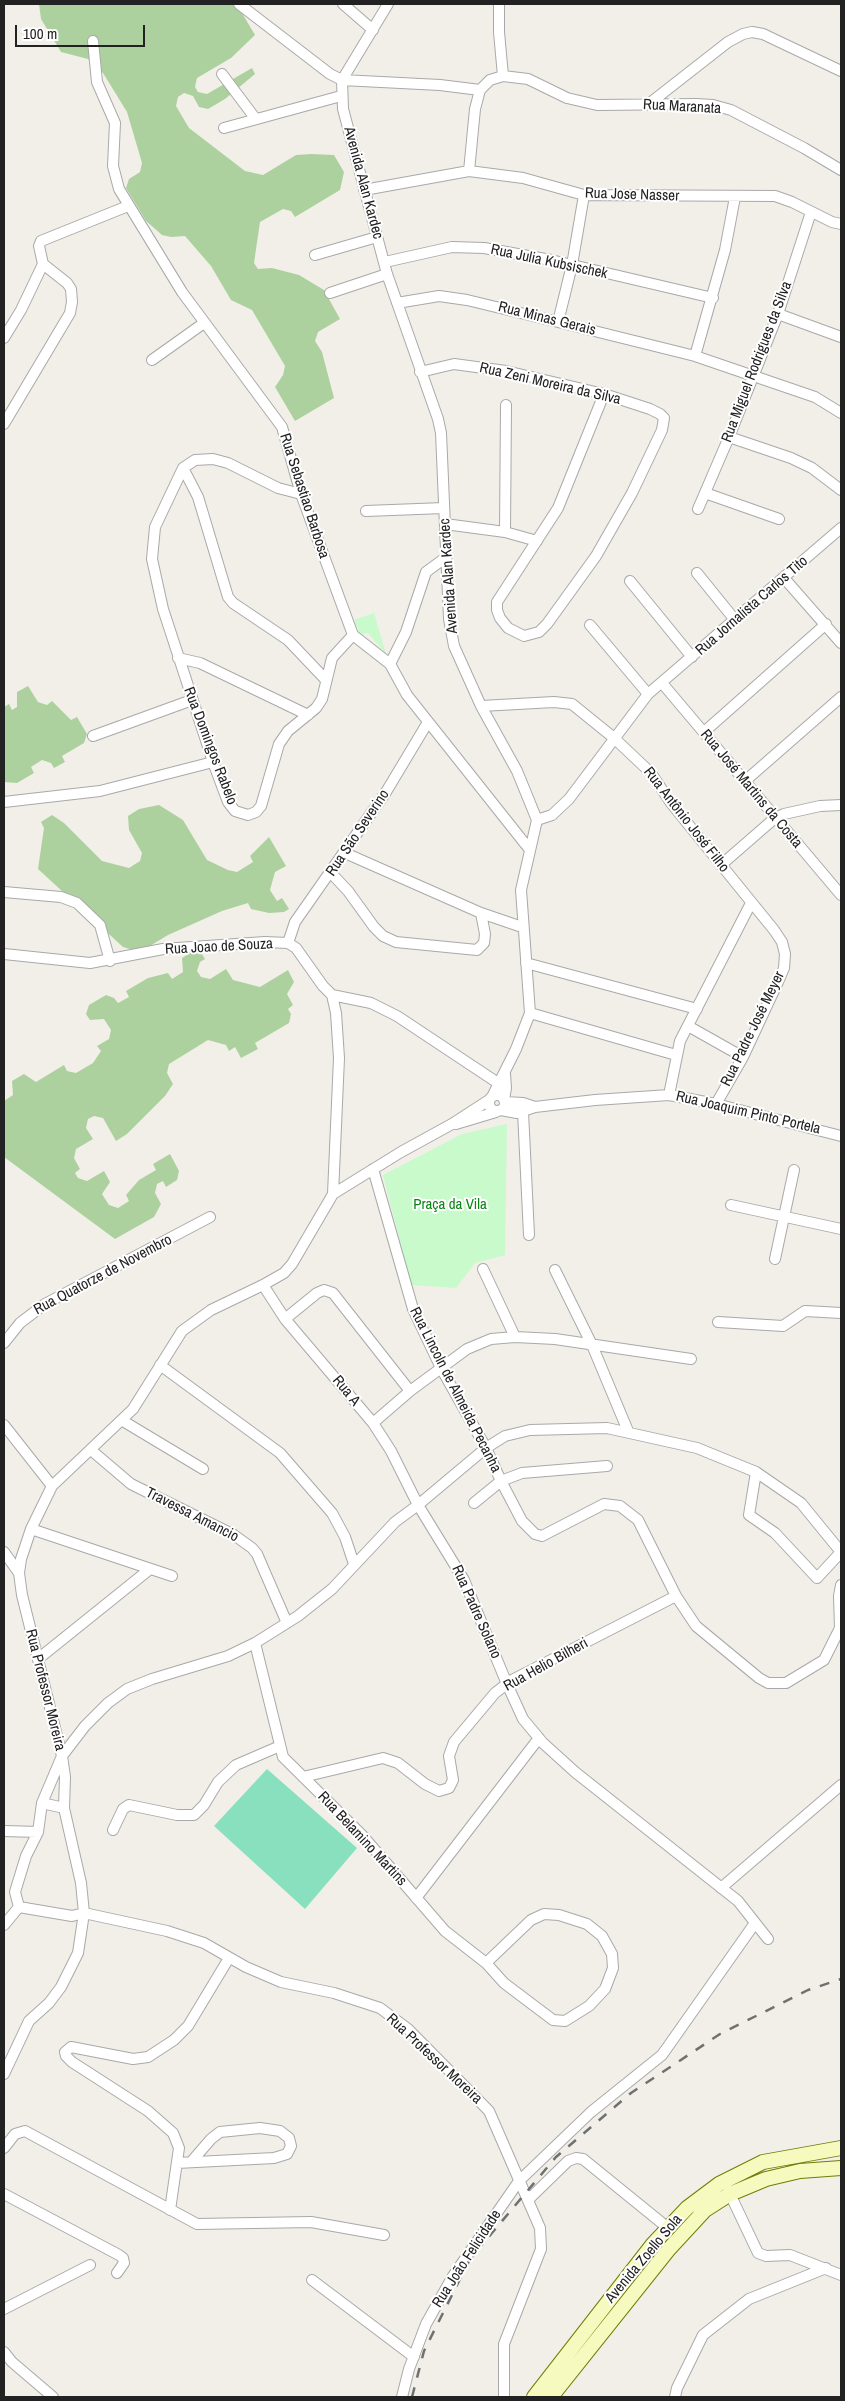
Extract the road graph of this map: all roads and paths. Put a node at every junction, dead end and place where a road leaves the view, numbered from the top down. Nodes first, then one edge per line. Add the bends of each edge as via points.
1 (239, 4) edge
2 (343, 4) edge
3 (388, 4) edge
4 (499, 4) edge
5 (373, 30) junction
6 (93, 41) dead end
7 (841, 72) edge
8 (222, 74) dead end
9 (503, 76) junction
10 (342, 80) junction
11 (480, 90) junction
12 (341, 96) junction
13 (650, 103) junction
14 (255, 118) junction
15 (224, 128) dead end
16 (841, 170) edge
17 (469, 171) junction
18 (364, 190) junction
19 (584, 195) junction
20 (735, 197) junction
21 (128, 206) junction
22 (811, 212) junction
23 (841, 224) edge
24 (377, 237) junction
25 (315, 255) dead end
26 (385, 262) junction
27 (43, 264) junction
28 (572, 265) junction
29 (387, 274) junction
30 (330, 293) dead end
31 (713, 298) junction
32 (397, 303) junction
33 (778, 314) junction
34 (558, 322) junction
35 (204, 323) junction
36 (841, 337) edge
37 (4, 338) edge
38 (695, 356) junction
39 (152, 360) dead end
40 (420, 372) junction
41 (753, 375) junction
42 (604, 394) junction
43 (506, 405) dead end
44 (841, 413) edge
45 (4, 424) edge
46 (729, 437) junction
47 (186, 465) junction
48 (841, 490) edge
49 (705, 493) junction
50 (301, 494) junction
51 (444, 508) junction
52 (698, 509) dead end
53 (366, 512) dead end
54 (779, 520) dead end
55 (445, 524) junction
56 (841, 528) edge
57 (505, 532) junction
58 (536, 541) junction
59 (446, 558) junction
60 (697, 573) dead end
61 (784, 578) junction
62 (630, 581) dead end
63 (735, 620) junction
64 (826, 624) junction
65 (590, 625) dead end
66 (353, 634) junction
67 (841, 643) edge
68 (692, 657) junction
69 (178, 658) junction
70 (390, 664) junction
71 (326, 680) junction
72 (662, 683) junction
73 (648, 694) junction
74 (841, 697) edge
75 (192, 700) junction
76 (481, 706) junction
77 (308, 715) junction
78 (428, 722) junction
79 (704, 732) junction
80 (93, 736) dead end
81 (614, 738) junction
82 (213, 762) junction
83 (745, 781) junction
84 (4, 802) edge
85 (841, 805) edge
86 (775, 818) junction
87 (537, 820) junction
88 (530, 850) junction
89 (345, 853) junction
90 (721, 864) junction
91 (331, 873) junction
92 (4, 892) edge
93 (841, 895) edge
94 (751, 903) junction
95 (481, 913) junction
96 (522, 927) junction
97 (288, 943) junction
98 (4, 954) edge
99 (110, 961) junction
100 (526, 963) junction
101 (332, 995) junction
102 (696, 1008) junction
103 (530, 1013) junction
104 (688, 1026) junction
105 (676, 1055) junction
106 (743, 1056) junction
107 (505, 1074) junction
108 (498, 1083) junction
109 (669, 1095) junction
110 (491, 1098) junction
111 (716, 1104) junction
112 (502, 1106) junction
113 (535, 1107) junction
114 (523, 1112) junction
115 (452, 1124) junction
116 (841, 1136) edge
117 (373, 1169) junction
118 (794, 1170) dead end
119 (333, 1194) junction
120 (731, 1204) dead end
121 (785, 1216) junction
122 (210, 1217) dead end
123 (841, 1229) edge
124 (529, 1235) dead end
125 (775, 1259) dead end
126 (483, 1269) dead end
127 (555, 1270) dead end
128 (263, 1285) junction
129 (841, 1313) edge
130 (285, 1319) junction
131 (718, 1322) dead end
132 (515, 1337) junction
133 (4, 1343) edge
134 (592, 1345) junction
135 (691, 1359) dead end
136 (160, 1365) junction
137 (441, 1368) junction
138 (410, 1392) junction
139 (123, 1421) junction
140 (373, 1423) junction
141 (4, 1425) edge
142 (628, 1431) junction
143 (486, 1448) junction
144 (91, 1450) junction
145 (607, 1466) dead end
146 (203, 1469) dead end
147 (756, 1472) junction
148 (501, 1481) junction
149 (52, 1486) junction
150 (474, 1502) dead end
151 (418, 1505) junction
152 (31, 1529) junction
153 (837, 1537) edge
154 (4, 1552) edge
155 (841, 1552) edge
156 (354, 1564) junction
157 (150, 1569) junction
158 (19, 1574) junction
159 (172, 1576) dead end
160 (841, 1585) edge
161 (676, 1596) junction
162 (287, 1623) junction
163 (255, 1643) junction
164 (38, 1659) junction
165 (507, 1684) junction
166 (539, 1738) junction
167 (280, 1746) junction
168 (62, 1756) junction
169 (303, 1777) junction
170 (841, 1785) edge
171 (42, 1803) junction
172 (64, 1808) junction
173 (113, 1830) dead end
174 (4, 1831) edge
175 (38, 1832) junction
176 (721, 1888) junction
177 (416, 1898) junction
178 (19, 1907) junction
179 (84, 1913) junction
180 (755, 1923) junction
181 (4, 1925) edge
182 (768, 1939) dead end
183 (230, 1958) junction
184 (486, 1963) junction
185 (8, 2055) edge
186 (4, 2074) edge
187 (4, 2148) edge
188 (841, 2148) edge
189 (192, 2161) junction
190 (178, 2163) junction
191 (841, 2168) edge
192 (519, 2181) junction
193 (4, 2194) edge
194 (730, 2194) junction
195 (528, 2200) junction
196 (170, 2210) junction
197 (668, 2228) junction
198 (384, 2235) dead end
199 (90, 2265) dead end
200 (826, 2268) junction
201 (117, 2273) dead end
202 (841, 2275) edge
203 (312, 2280) dead end
204 (4, 2298) edge
205 (17, 2302) junction
206 (4, 2309) edge
207 (4, 2352) edge
208 (414, 2356) junction
209 (54, 2397) edge
210 (402, 2397) edge
211 (504, 2397) edge
212 (534, 2397) edge
213 (551, 2397) edge
214 (675, 2397) edge

1 - 10 street
2 - 5 street
3 - 5 street
4 - 9 street
5 - 10 street
6 - 21 street, Rua Sebastiao Barbosa via 97,82 114,123 113,166
7 - 13 street via 763,34 752,32 728,42
8 - 14 street
9 - 11 street via 490,80
9 - 13 street, Rua Maranata via 528,79 566,98 597,106
10 - 11 street
10 - 12 street, Avenida Alan Kardec
11 - 17 street
12 - 14 street
12 - 18 street, Avenida Alan Kardec
13 - 16 street, Rua Maranata via 713,105 731,110
14 - 15 street
17 - 18 street, Rua Jose Nasser
17 - 19 street, Rua Jose Nasser via 522,178
18 - 24 street, Avenida Alan Kardec
19 - 20 street, Rua Jose Nasser
19 - 28 street
20 - 22 street, Rua Jose Nasser via 775,196
20 - 31 street
21 - 27 street via 42,241 39,246
21 - 35 street, Rua Sebastiao Barbosa
22 - 23 street, Rua Jose Nasser
22 - 33 street, Rua Miguel Rodrigues da Silva
24 - 25 street
24 - 26 street, Avenida Alan Kardec
26 - 28 street, Rua Julia Kubsischek via 468,246
26 - 29 street, Avenida Alan Kardec
27 - 37 street
27 - 45 street via 71,289 70,313
28 - 31 street, Rua Julia Kubsischek
28 - 34 street
29 - 30 street
29 - 32 street, Avenida Alan Kardec
31 - 38 street
32 - 34 street, Rua Minas Gerais via 439,296
32 - 40 street, Avenida Alan Kardec
33 - 36 street
33 - 41 street, Rua Miguel Rodrigues da Silva
34 - 38 street, Rua Minas Gerais
35 - 39 street
35 - 50 street, Rua Sebastiao Barbosa via 282,427
38 - 41 street, Rua Minas Gerais
40 - 42 street, Rua Zeni Moreira da Silva via 454,364 468,365 506,370
40 - 51 street, Avenida Alan Kardec via 441,433
41 - 44 street, Rua Minas Gerais via 815,397
41 - 46 street, Rua Miguel Rodrigues da Silva
42 - 58 street via 558,508
42 - 58 street, Rua Zeni Moreira da Silva via 650,409 664,418 662,430 610,534 548,624 539,632 524,636 508,628 500,618 497,602
43 - 57 street
46 - 48 street via 791,458 812,468
46 - 49 street, Rua Miguel Rodrigues da Silva
47 - 50 street via 204,458 228,463 278,488
47 - 69 street, Rua Domingos Rabelo via 155,527 152,560
47 - 71 street via 228,597 288,640
49 - 52 street, Rua Miguel Rodrigues da Silva
49 - 54 street
50 - 66 street, Rua Sebastiao Barbosa
51 - 53 street
51 - 55 street, Avenida Alan Kardec
55 - 57 street
55 - 59 street, Avenida Alan Kardec
56 - 61 street, Rua Jornalista Carlos Tito
57 - 58 street
59 - 70 street via 426,572 406,632
59 - 76 street, Avenida Alan Kardec via 454,646
60 - 63 street
61 - 63 street, Rua Jornalista Carlos Tito
61 - 64 street
62 - 68 street
63 - 68 street, Rua Jornalista Carlos Tito
64 - 67 street
64 - 79 street
65 - 73 street
66 - 70 street
66 - 71 street, Rua Domingos Rabelo via 332,658
68 - 72 street, Rua Jornalista Carlos Tito
69 - 75 street, Rua Domingos Rabelo
69 - 77 street via 200,663
70 - 78 street via 407,695
71 - 77 street, Rua Domingos Rabelo via 322,699
72 - 73 street, Rua Jornalista Carlos Tito
72 - 79 street, Rua José Martins da Costa
73 - 81 street, Rua Jornalista Carlos Tito
74 - 83 street
75 - 80 street
75 - 82 street, Rua Domingos Rabelo
76 - 81 street, Rua Antônio José Filho via 569,702
76 - 87 street, Avenida Alan Kardec via 517,771
77 - 82 street, Rua Domingos Rabelo via 288,730 279,744 261,806 256,812 248,815 235,811 228,802
78 - 88 street
78 - 89 street, Rua São Severino
79 - 83 street, Rua José Martins da Costa
81 - 87 street, Rua Jornalista Carlos Tito via 560,809
81 - 90 street, Rua Antônio José Filho via 651,773
82 - 84 street via 100,792
83 - 86 street, Rua José Martins da Costa
85 - 86 street via 793,811
86 - 90 street
86 - 93 street, Rua José Martins da Costa
87 - 88 street
88 - 96 street via 521,890
89 - 91 street, Rua São Severino
89 - 95 street
90 - 94 street, Rua Antônio José Filho
91 - 95 street via 374,927 396,942 477,950 484,943 485,934
91 - 97 street, Rua São Severino via 295,922
92 - 99 street via 61,897 78,904 100,924
94 - 102 street
94 - 106 street, Rua Padre José Meyer via 782,942 785,954 784,968
95 - 96 street
96 - 100 street
97 - 99 street, Rua Joao de Souza via 163,949
97 - 101 street, Rua Joao de Souza via 301,953
98 - 99 street, Rua Joao de Souza via 90,964
100 - 102 street
100 - 103 street
101 - 108 street via 371,1003 397,1016
101 - 119 street via 339,1058
102 - 104 street
103 - 105 street
103 - 107 street
104 - 105 street
104 - 106 street
105 - 109 street
106 - 111 street, Rua Padre José Meyer
107 - 108 street
107 - 112 street
108 - 110 street
109 - 111 street, Rua Joaquim Pinto Portela
109 - 113 street, Rua Joaquim Pinto Portela
110 - 112 street via 498,1095
110 - 112 street via 490,1108
110 - 115 street, Rua Professor Moreira
111 - 116 street, Rua Joaquim Pinto Portela
112 - 113 street, Rua Joaquim Pinto Portela via 523,1103
112 - 114 street, Rua Joaquim Pinto Portela via 512,1113
112 - 115 street, Rua Professor Moreira
113 - 114 street, Rua Joaquim Pinto Portela
114 - 124 street
115 - 117 street, Rua Professor Moreira
117 - 119 street, Rua Professor Moreira
117 - 137 street, Rua Lincoln de Almeida Pecanha via 413,1309
118 - 121 street
119 - 128 street, Rua Professor Moreira via 292,1264 284,1273
120 - 121 street
121 - 123 street
121 - 125 street
122 - 133 street, Rua Quatorze de Novembro via 45,1304 20,1323
126 - 132 street
127 - 134 street
128 - 130 street, Rua A
128 - 136 street, Rua Professor Moreira via 192,1322 174,1341
129 - 131 street via 805,1311 784,1326
130 - 138 street via 317,1292 333,1293
130 - 140 street, Rua A
132 - 134 street
132 - 137 street via 491,1339 467,1348
134 - 135 street
134 - 142 street
136 - 139 street, Rua Professor Moreira
136 - 156 street via 280,1453 332,1512
137 - 138 street
137 - 143 street, Rua Lincoln de Almeida Pecanha
138 - 140 street
139 - 144 street, Rua Professor Moreira
139 - 146 street
140 - 151 street, Rua A
141 - 149 street
142 - 143 street via 588,1427 530,1430 505,1436
142 - 147 street via 697,1448
143 - 148 street, Rua Lincoln de Almeida Pecanha
143 - 151 street
144 - 149 street, Rua Professor Moreira
144 - 162 street, Travessa Amancio via 131,1484 234,1535 252,1548
145 - 148 street via 531,1472
147 - 153 street via 802,1503
147 - 155 street via 749,1515 775,1533 817,1578
148 - 150 street
148 - 161 street, Rua Lincoln de Almeida Pecanha via 522,1521 539,1536 604,1504 620,1506 638,1520
149 - 152 street, Rua Professor Moreira
151 - 156 street via 395,1522
151 - 165 street, Rua Padre Solano via 464,1580
152 - 157 street
152 - 158 street, Rua Professor Moreira
153 - 155 street
154 - 158 street
156 - 162 street via 332,1589
157 - 159 street
157 - 164 street
158 - 164 street, Rua Professor Moreira
160 - 161 street via 840,1628 832,1646 824,1660 786,1683 768,1683 759,1678 696,1626
161 - 165 street, Rua Helio Bilheri
162 - 163 street
163 - 167 street, Rua Belamino Martins
163 - 168 street via 200,1666 152,1679 127,1690 85,1726
164 - 168 street, Rua Professor Moreira
165 - 166 street, Rua Padre Solano via 523,1719
165 - 169 street, Rua Helio Bilheri via 495,1693 457,1737 449,1756 453,1780 449,1788 439,1790 425,1784 398,1763 383,1758
166 - 176 street, Rua Padre Solano via 575,1772
166 - 177 street
167 - 169 street, Rua Belamino Martins via 283,1757
167 - 173 street via 236,1765 218,1782 194,1815 129,1805
168 - 171 street
168 - 172 street, Rua Professor Moreira
169 - 177 street, Rua Belamino Martins via 362,1835
170 - 176 street
171 - 172 street
171 - 175 street
172 - 179 street, Rua Professor Moreira via 81,1883
174 - 175 street
175 - 178 street via 26,1856 15,1892
176 - 180 street, Rua Padre Solano via 738,1901
177 - 184 street, Rua Belamino Martins via 445,1931
178 - 179 street via 72,1916
178 - 181 street
179 - 183 street, Rua Professor Moreira via 167,1930
179 - 185 street via 78,1954 61,1987 29,2021
180 - 182 street, Rua Padre Solano
180 - 192 street, Rua João Felicidade via 662,2055 591,2112
183 - 190 street via 188,2026 148,2058 133,2059 71,2047 65,2052 72,2062 148,2111 173,2134 179,2148
183 - 192 street, Rua Professor Moreira via 281,1982 334,1993 380,2008 408,2030 489,2111
184 - 184 street via 531,1920 544,1914 587,1924 602,1936 612,1954 613,1968 605,1989 589,2006 565,2021 553,2020 504,1983
185 - 186 street
187 - 196 street via 14,2134 25,2131
188 - 197 main road, Avenida Zoello Sola via 762,2162 719,2184 686,2208
189 - 189 street via 274,2158 287,2154 291,2146 289,2138 280,2131 260,2128 220,2132
189 - 190 street
190 - 196 street
191 - 194 main road, Avenida Zoello Sola via 783,2175
192 - 195 street, Rua Professor Moreira
192 - 208 street, Rua João Felicidade via 453,2276 426,2324
193 - 201 street via 119,2255 124,2263
194 - 200 street via 758,2253 790,2255
194 - 213 main road, Avenida Zoello Sola via 705,2210 669,2249
195 - 197 street via 568,2161 583,2159
195 - 211 street, Rua Professor Moreira via 540,2228 541,2249 504,2344
196 - 198 street via 197,2224 311,2222
197 - 212 main road, Avenida Zoello Sola
199 - 205 street
200 - 202 street
200 - 214 street via 748,2299 703,2335
203 - 208 street
204 - 205 street
205 - 206 street
207 - 209 street
208 - 210 street, Rua João Felicidade

